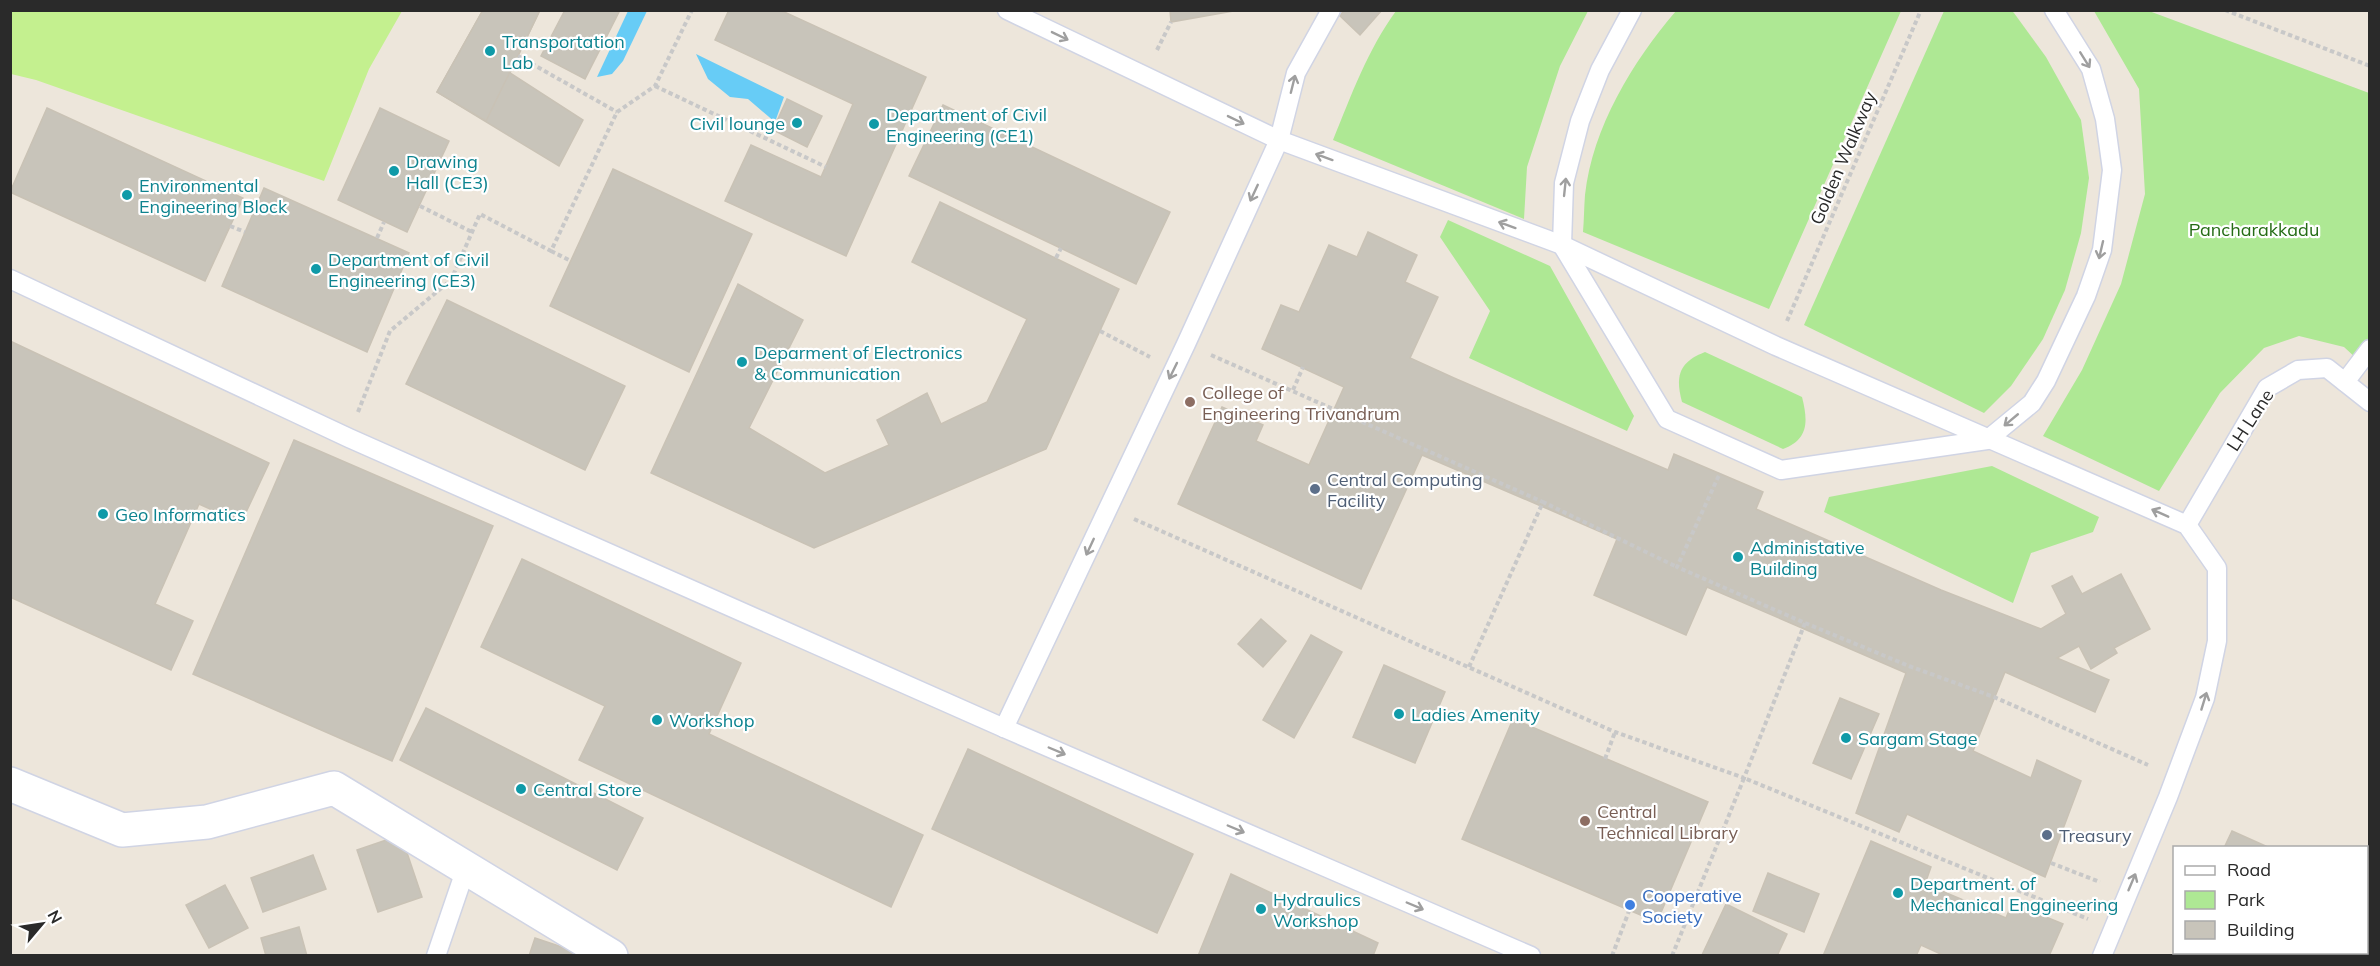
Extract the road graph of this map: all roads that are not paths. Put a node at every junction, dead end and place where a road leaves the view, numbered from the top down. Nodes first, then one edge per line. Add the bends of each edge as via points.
1 (1007, 10) edge
2 (1331, 10) edge
3 (1632, 10) edge
4 (2054, 10) edge
5 (1279, 140) junction
6 (1562, 245) junction
7 (10, 279) edge
8 (2370, 349) edge
9 (2345, 382) junction
10 (2370, 402) edge
11 (1987, 440) junction
12 (2187, 525) junction
13 (1004, 728) junction
14 (10, 784) edge
15 (466, 868) junction
16 (436, 956) edge
17 (611, 956) edge
18 (1531, 956) edge
19 (2102, 956) edge

1 -> 5 lane
5 -> 2 lane via 1296,72
6 -> 3 lane via 1564,183 1580,122 1600,70
4 -> 11 lane via 2091,69 2105,119 2112,170 2102,250 2086,297 2046,381 2032,403
6 -> 5 lane
5 -> 13 lane
6 - 11 lane
6 - 11 lane via 1667,419 1781,470
7 - 13 lane via 349,438
8 - 9 lane
9 - 10 lane, LH Lane
9 - 12 lane, LH Lane via 2327,368 2298,370 2267,388
12 -> 11 lane
19 -> 12 lane via 2205,698 2217,641 2217,568
13 -> 18 lane
14 - 15 street via 122,830 207,822 334,788
15 - 16 lane
15 - 17 street

